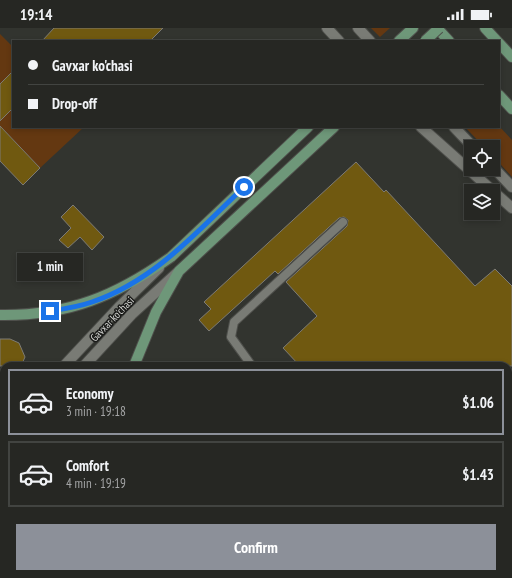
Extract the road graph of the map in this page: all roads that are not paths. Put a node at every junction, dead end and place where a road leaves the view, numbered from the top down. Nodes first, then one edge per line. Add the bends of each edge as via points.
1 (327, 28) edge
2 (358, 28) edge
3 (413, 28) edge
4 (438, 28) edge
5 (485, 28) edge
6 (338, 40) edge
7 (369, 40) edge
8 (401, 40) edge
9 (427, 40) edge
10 (448, 40) edge
11 (496, 40) edge
12 (500, 44) edge
13 (512, 57) edge
14 (500, 96) edge
15 (512, 109) edge
16 (307, 128) edge
17 (333, 128) edge
18 (422, 128) edge
19 (455, 128) edge
20 (466, 140) edge
21 (500, 174) edge
22 (512, 187) edge
23 (512, 208) edge
24 (343, 222) dead end
25 (171, 257) junction
26 (179, 270) junction
27 (0, 315) edge
28 (68, 362) edge
29 (88, 362) edge
30 (136, 362) edge
31 (249, 362) edge

1 - 6 main road
2 - 7 main road
3 - 8 main road
4 - 9 main road, bridge
4 - 10 main road
5 - 11 main road
12 - 13 main road
14 - 15 main road
16 - 25 main road, Gavxar ko'chasi
17 - 26 main road, Gavxar ko'chasi
18 - 23 main road
19 - 20 main road
21 - 22 main road
24 - 31 lane via 234,322 231,337
25 - 27 main road via 130,284 91,302 50,311
25 - 28 main road, Gavxar ko'chasi via 120,306
26 - 29 main road, Gavxar ko'chasi via 132,314
26 - 30 main road via 156,312

